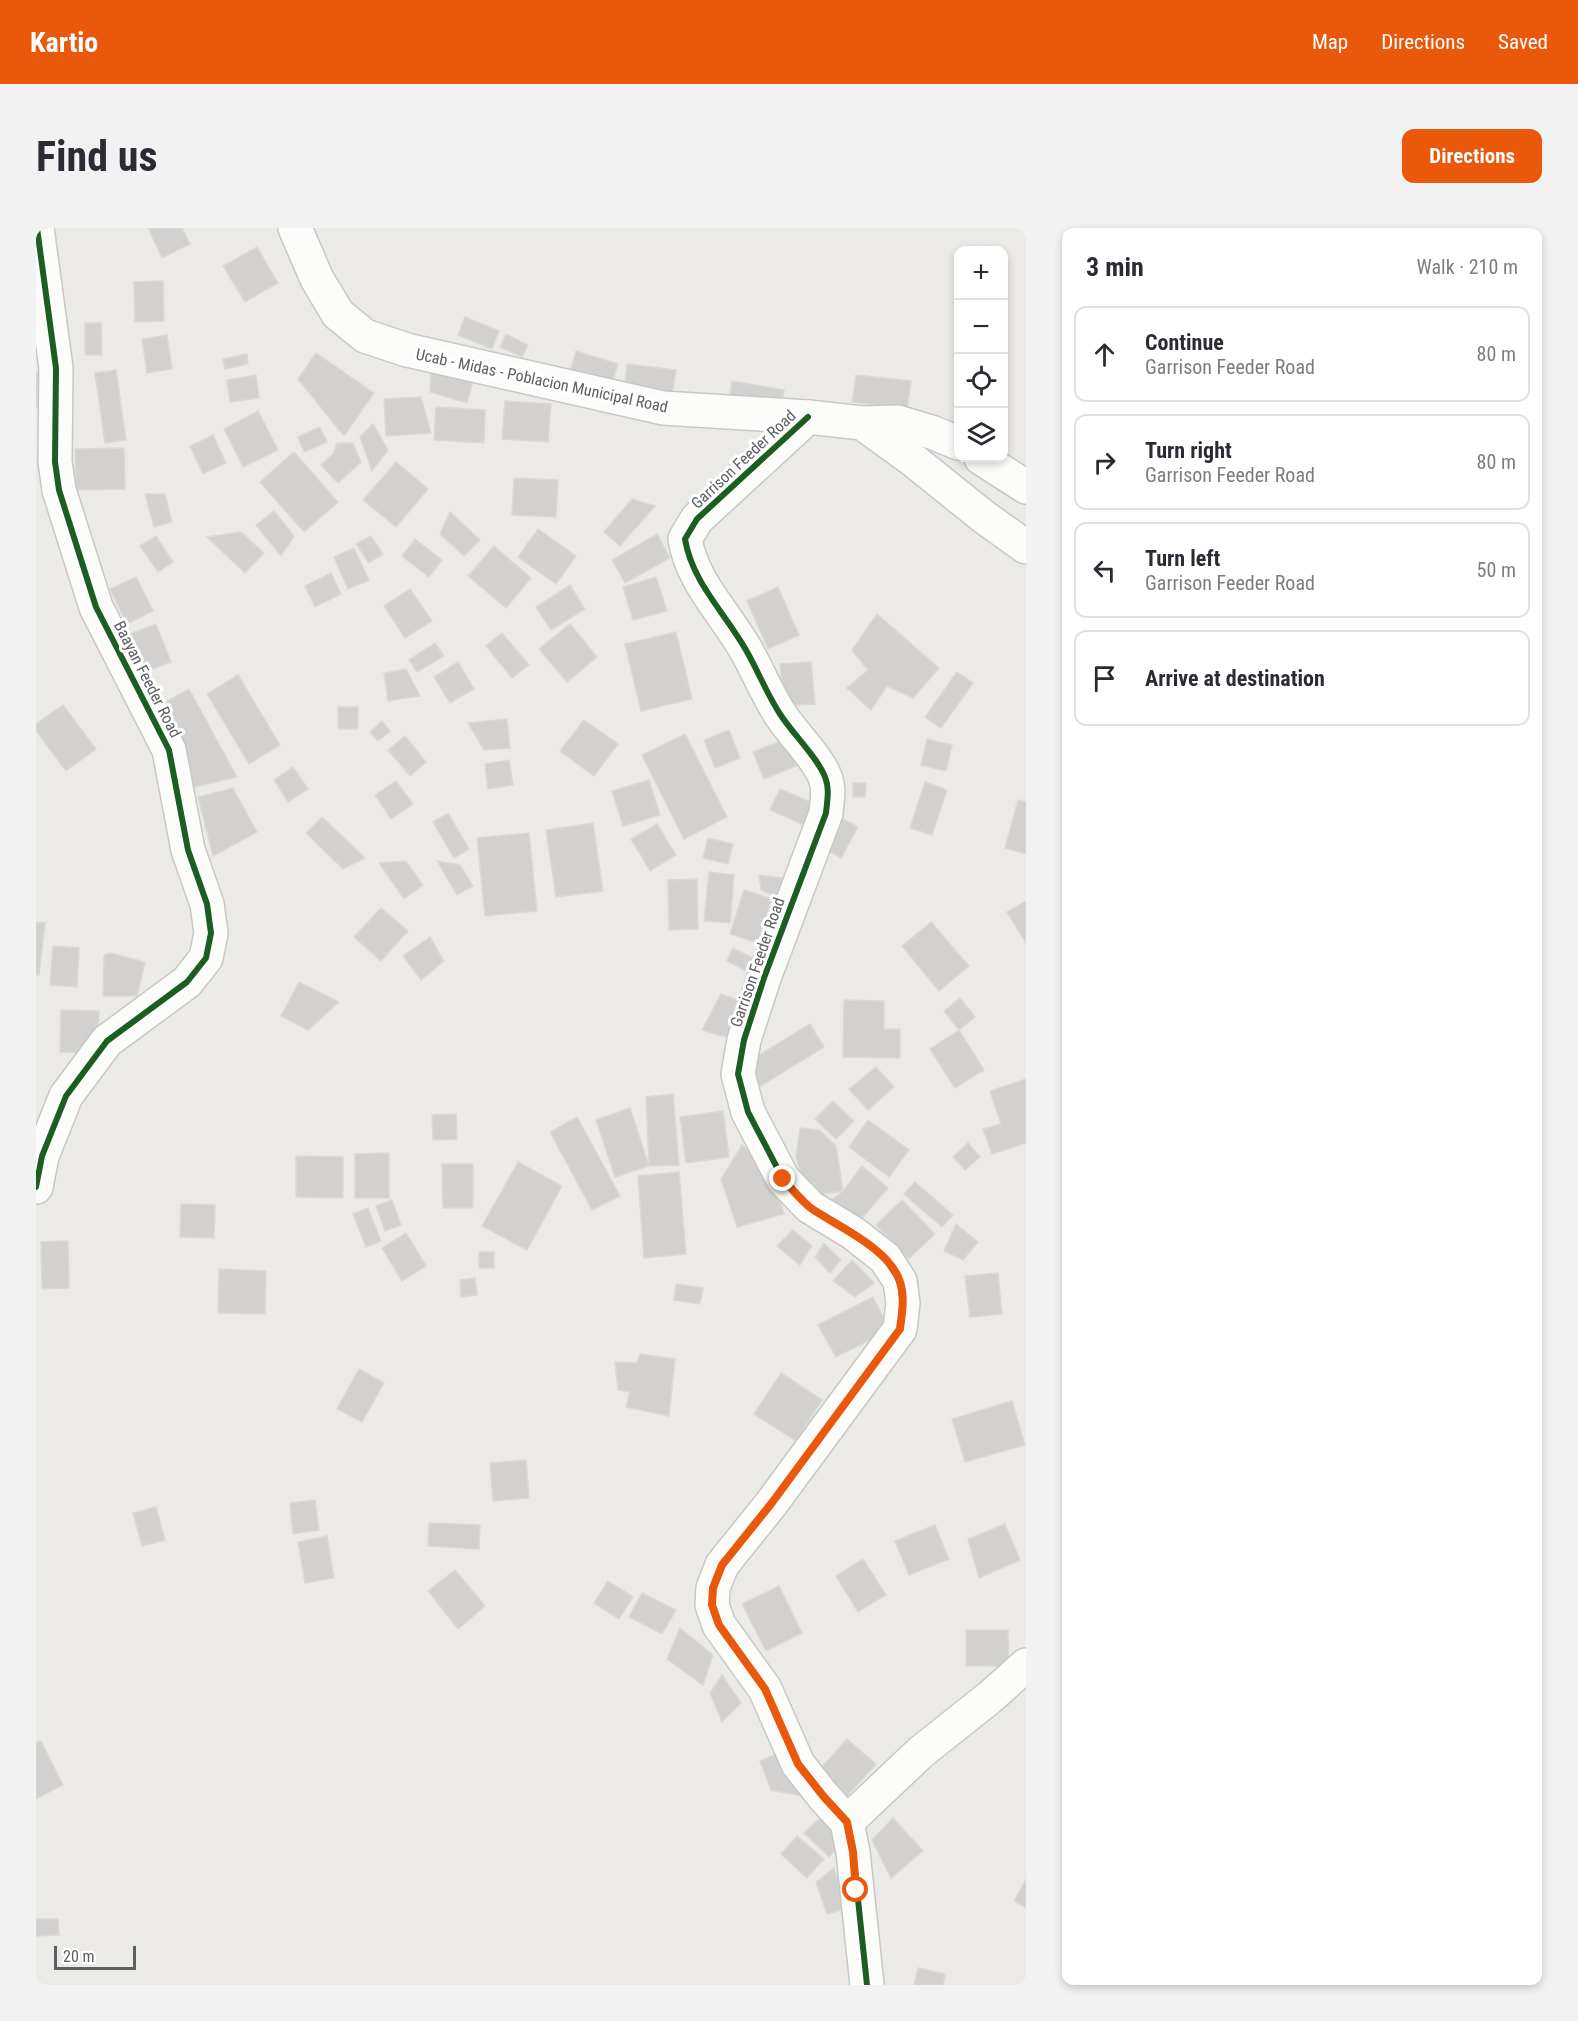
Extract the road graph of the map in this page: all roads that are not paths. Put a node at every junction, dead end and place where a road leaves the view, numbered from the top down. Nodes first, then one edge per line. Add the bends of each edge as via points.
1 (37, 228) edge
2 (295, 228) edge
3 (808, 417) junction
4 (862, 423) junction
5 (954, 441) edge
6 (987, 462) edge
7 (1026, 487) edge
8 (1026, 547) edge
9 (36, 1187) edge
10 (1026, 1665) edge
11 (847, 1822) junction
12 (867, 1985) edge

1 - 9 street, Baayan Feeder Road via 56,368 55,462 59,490 96,607 170,750 188,850 207,904 211,933 206,958 187,982 107,1041 66,1096 42,1156
2 - 3 street, Ucab - Midas - Poblacion Municipal Road via 317,279 338,314 365,336 407,351 663,408
3 - 4 street, Ucab - Midas - Poblacion Municipal Road
3 - 11 street, Garrison Feeder Road via 697,519 685,539 693,568 746,648 790,729 818,764 828,794 826,813 744,1040 738,1074 748,1112 783,1179 810,1207 885,1258 900,1281 903,1303 900,1329 722,1565 713,1588 712,1605 719,1625 765,1689 798,1764
4 - 5 street via 898,422
4 - 8 street, Ucab - Midas - Poblacion Municipal Road
6 - 7 street
10 - 11 street via 921,1752
11 - 12 street

